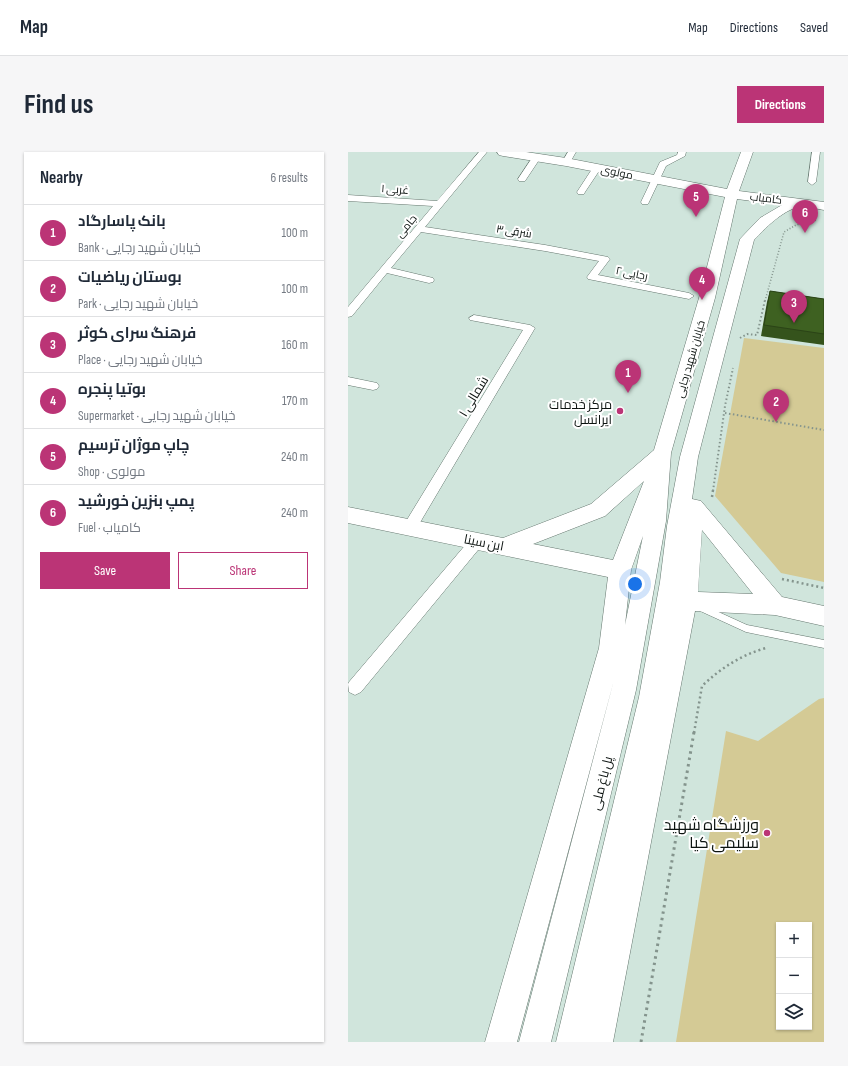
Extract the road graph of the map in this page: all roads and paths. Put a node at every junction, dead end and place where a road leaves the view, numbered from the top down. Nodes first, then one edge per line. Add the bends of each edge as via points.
1 (482, 152) edge
2 (503, 152) edge
3 (682, 152) edge
4 (747, 152) edge
5 (816, 152) edge
6 (537, 157) junction
7 (569, 157) edge
8 (597, 168) junction
9 (522, 179) dead end
10 (656, 180) junction
11 (812, 182) dead end
12 (581, 192) dead end
13 (732, 194) junction
14 (348, 198) edge
15 (645, 202) dead end
16 (799, 202) junction
17 (440, 204) junction
18 (824, 206) edge
19 (818, 220) dead end
20 (419, 228) junction
21 (605, 259) joint
22 (385, 270) junction
23 (429, 280) dead end
24 (689, 296) dead end
25 (348, 314) edge
26 (474, 318) dead end
27 (738, 344) dead end
28 (733, 368) dead end
29 (348, 381) edge
30 (373, 386) dead end
31 (725, 413) junction
32 (824, 430) edge
33 (691, 446) junction
34 (662, 453) junction
35 (703, 503) junction
36 (351, 519) edge
37 (667, 524) junction
38 (410, 526) junction
39 (478, 540) junction
40 (505, 546) junction
41 (620, 570) junction
42 (777, 576) dead end
43 (824, 588) edge
44 (686, 601) junction
45 (775, 605) junction
46 (824, 616) edge
47 (824, 644) edge
48 (771, 649) dead end
49 (355, 686) dead end
50 (538, 1032) edge
51 (580, 1041) edge
52 (501, 1042) edge
53 (641, 1042) edge

1 - 17 street, جامی
2 - 6 main road, مولوی
3 - 10 street via 681,156 663,164
4 - 13 main road, خیابان شهید رجایی
5 - 11 street
6 - 7 main road, مولوی
6 - 9 street
7 - 8 main road, مولوی
8 - 10 main road, مولوی
8 - 12 street
10 - 13 main road, مولوی
10 - 15 street
13 - 16 main road, کامیاب
13 - 34 main road, خیابان شهید رجایی via 707,298
14 - 17 street, غربی ۱
16 - 18 main road, کامیاب
16 - 33 main road, خیابان شهید رجایی via 774,213 747,239
17 - 20 street, جامی
19 - 27 path via 784,232 757,335 748,334 740,337
20 - 21 street, شرقی ۳
20 - 22 street, جامی
21 - 24 street, رجایی ۲ via 592,278
22 - 23 street
22 - 25 street, جامی
26 - 38 street, شمالی ۱ via 530,328
28 - 31 path
29 - 30 street
31 - 32 path
31 - 35 path
33 - 35 main road
33 - 37 main road, خیابان شهید رجایی
34 - 37 main road, خیابان شهید رجایی
34 - 40 main road via 598,510
34 - 41 main road
35 - 44 main road
35 - 45 main road
36 - 38 main road, ابن سینا
37 - 50 main road, پل باغ ملی
37 - 51 main road via 671,582 651,698
38 - 39 main road, ابن سینا
39 - 40 main road, ابن سینا
39 - 49 street
40 - 41 main road, ابن سینا
41 - 52 main road via 611,648
42 - 43 path via 782,580
44 - 45 main road
44 - 47 lane via 746,628
44 - 51 main road
45 - 46 main road
48 - 53 path via 766,648 738,657 702,686

